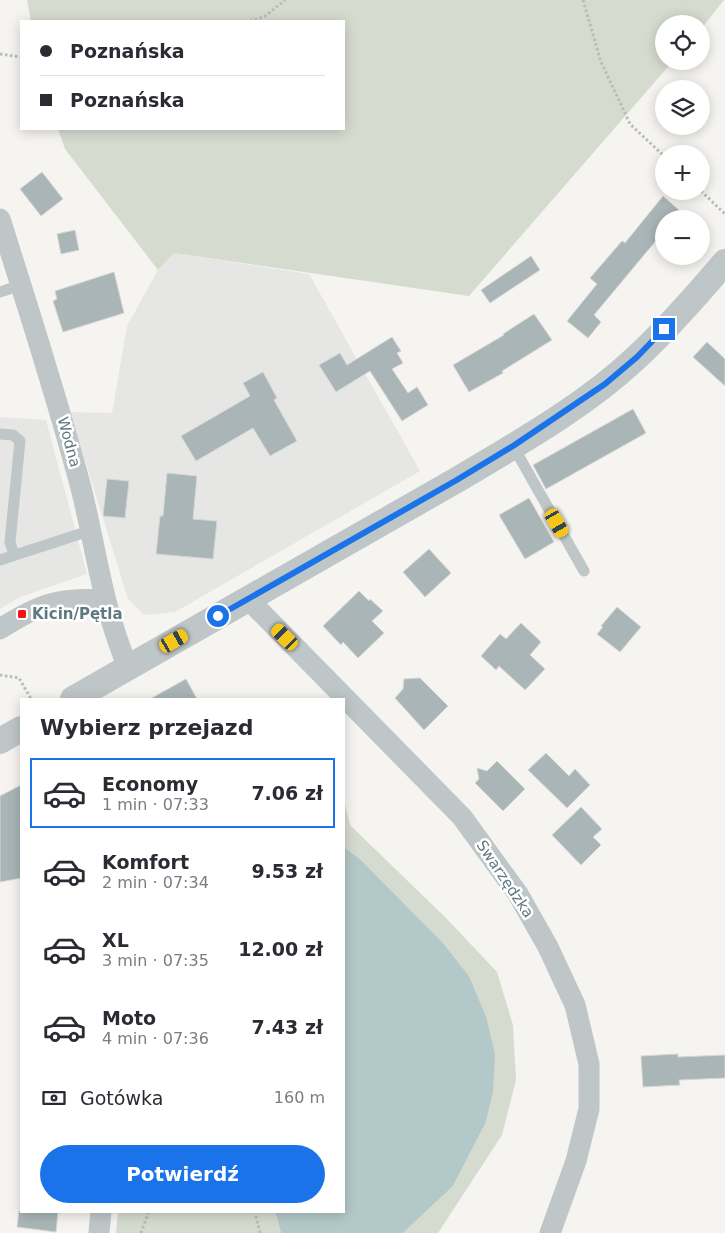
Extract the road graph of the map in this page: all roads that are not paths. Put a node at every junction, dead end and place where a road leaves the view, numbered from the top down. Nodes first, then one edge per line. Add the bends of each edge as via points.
1 (0, 219) edge
2 (725, 262) edge
3 (21, 285) junction
4 (0, 292) edge
5 (0, 434) edge
6 (513, 446) junction
7 (92, 530) junction
8 (14, 555) junction
9 (0, 560) edge
10 (584, 571) dead end
11 (248, 599) junction
12 (105, 600) junction
13 (0, 629) edge
14 (128, 667) junction
15 (87, 695) edge
16 (20, 730) edge
17 (0, 741) edge
18 (100, 1213) edge
19 (99, 1233) edge
20 (550, 1233) edge

1 - 3 street, Wodna
2 - 6 street via 637,357 597,390
3 - 4 lane
3 - 7 street, Wodna via 61,414
5 - 8 lane via 13,435 20,441 10,542
6 - 10 lane
6 - 11 street
7 - 8 lane
7 - 12 street, Wodna
8 - 9 lane
11 - 14 street
11 - 20 street, Swarzędzka via 462,817 518,894 548,947 575,1005 588,1064 589,1109 576,1160
12 - 13 street via 53,602 22,614
12 - 14 street, Wodna
14 - 15 street
16 - 17 street
18 - 19 street

